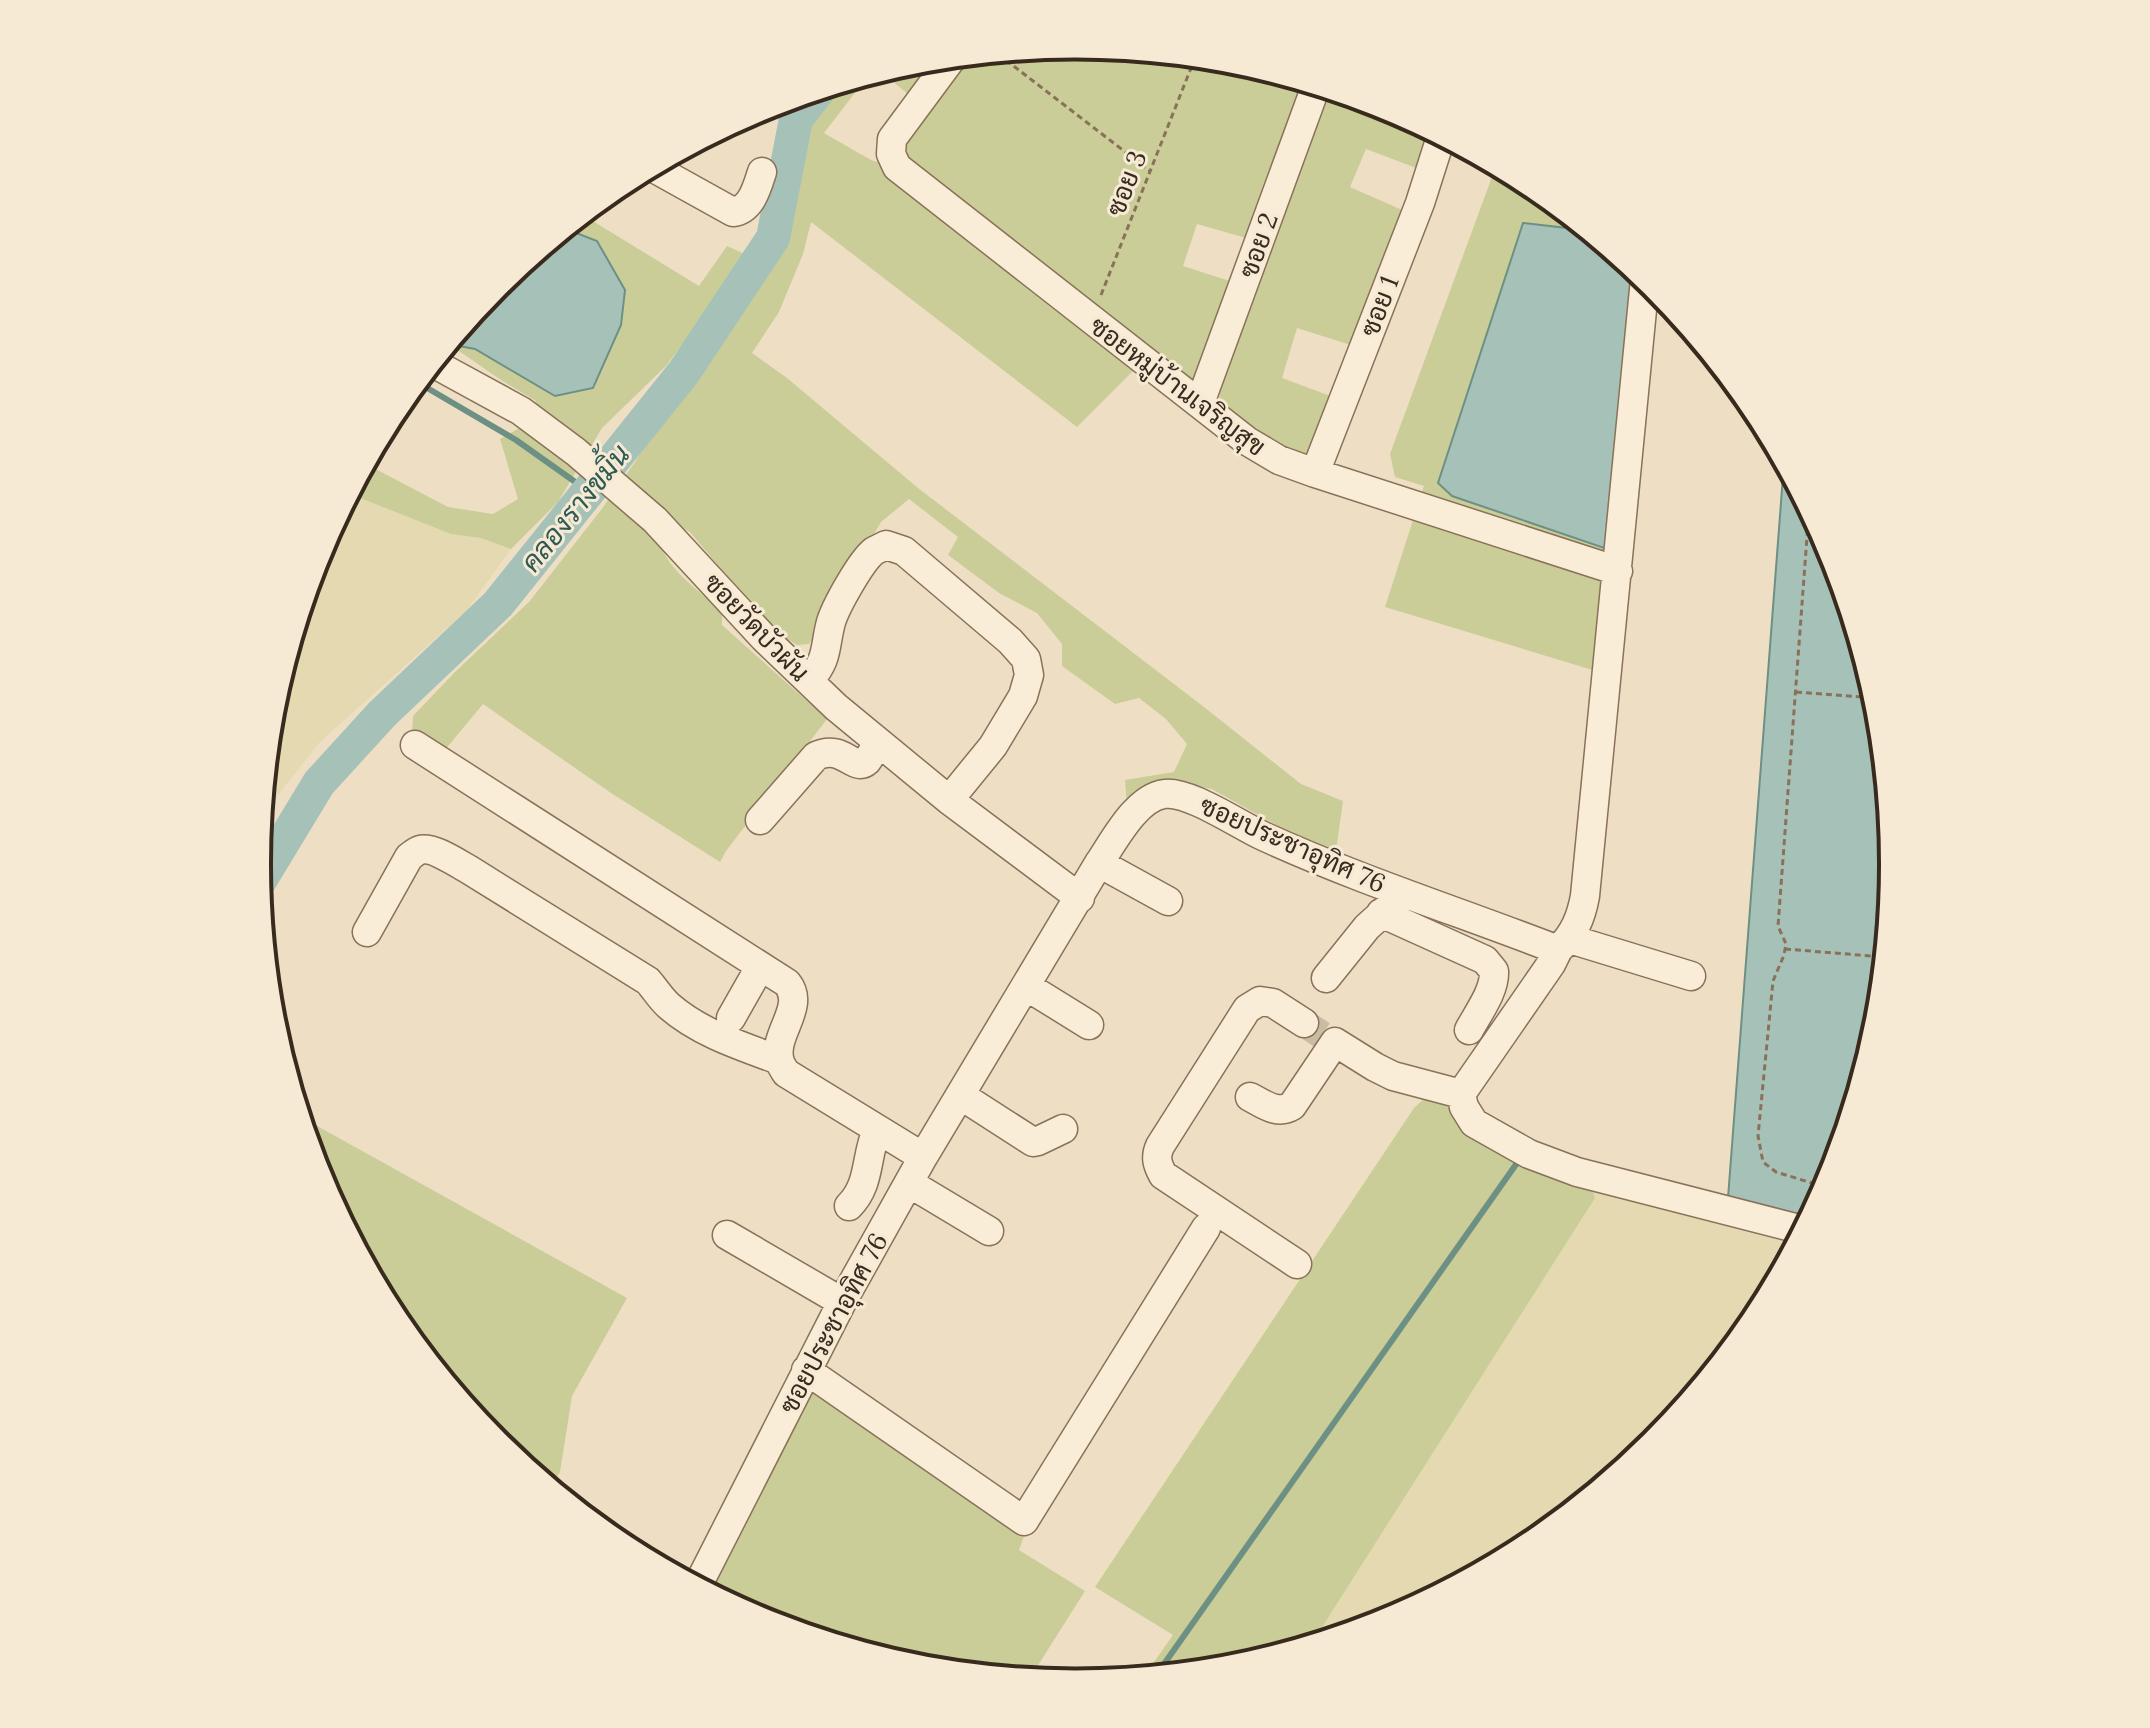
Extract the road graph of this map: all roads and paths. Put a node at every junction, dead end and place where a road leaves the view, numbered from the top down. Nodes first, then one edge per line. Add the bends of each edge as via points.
1 (1010, 63) edge
2 (1191, 69) edge
3 (942, 71) edge
4 (1312, 96) edge
5 (1438, 147) edge
6 (1150, 171) junction
7 (762, 172) dead end
8 (664, 174) edge
9 (1644, 295) edge
10 (1091, 321) junction
11 (443, 368) edge
12 (1200, 403) junction
13 (1315, 473) junction
14 (1807, 533) edge
15 (1618, 571) junction
16 (809, 681) junction
17 (1795, 692) junction
18 (1862, 697) edge
19 (878, 743) junction
20 (415, 745) dead end
21 (949, 800) junction
22 (760, 820) dead end
23 (1099, 863) junction
24 (1406, 893) junction
25 (1080, 898) junction
26 (1168, 901) dead end
27 (1381, 913) junction
28 (367, 932) dead end
29 (1564, 944) junction
30 (1785, 949) junction
31 (1873, 956) edge
32 (760, 967) junction
33 (1691, 976) dead end
34 (1326, 978) dead end
35 (1026, 986) junction
36 (731, 1018) dead end
37 (1089, 1025) dead end
38 (1469, 1030) dead end
39 (1320, 1034) junction
40 (779, 1060) junction
41 (1461, 1094) junction
42 (960, 1095) junction
43 (1250, 1097) dead end
44 (1063, 1129) dead end
45 (877, 1130) junction
46 (923, 1157) junction
47 (909, 1183) junction
48 (1813, 1183) edge
49 (849, 1206) dead end
50 (1792, 1227) edge
51 (1206, 1228) dead end
52 (989, 1231) dead end
53 (727, 1235) dead end
54 (1297, 1264) dead end
55 (842, 1302) junction
56 (806, 1370) junction
57 (703, 1576) edge

1 - 6 path
2 - 6 path, ซอย 3
3 - 10 street, ซอยหมู่บ้านเจริญสุข via 892,139 897,167
4 - 12 street, ซอย 2
5 - 13 street, ซอย 1
6 - 10 path, ซอย 3
7 - 8 street via 747,205 733,212
9 - 15 street
10 - 12 street, ซอยหมู่บ้านเจริญสุข
11 - 16 street, ซอยวัดบัวผัน via 521,411 596,468 646,511
12 - 13 street, ซอยหมู่บ้านเจริญสุข via 1247,441
13 - 15 street, ซอยหมู่บ้านเจริญสุข
14 - 17 path
15 - 29 street via 1585,896 1581,918
16 - 19 street, ซอยวัดบัวผัน
16 - 21 street via 825,656 832,621 858,571 886,545 904,551 1010,641 1026,659 1029,675 1023,696 993,746
17 - 18 path
17 - 30 path via 1778,926
19 - 21 street, ซอยวัดบัวผัน
19 - 22 street via 861,764 833,751 816,756
20 - 32 street
21 - 25 street, ซอยวัดบัวผัน
23 - 24 street, ซอยประชาอุทิศ 76 via 1145,802 1164,794 1186,796 1305,855
23 - 25 street, ซอยประชาอุทิศ 76
23 - 26 street
24 - 27 street
24 - 29 street, ซอยประชาอุทิศ 76
25 - 35 street, ซอยประชาอุทิศ 76
27 - 34 street
27 - 38 street via 1485,960 1494,971 1490,992
28 - 40 street via 409,857 423,849 438,853 648,981 687,1020
29 - 33 street, ซอยประชาอุทิศ 76
29 - 41 street
30 - 31 path
30 - 48 path via 1773,981 1758,1136 1763,1162 1776,1172
32 - 36 street
32 - 40 street via 793,991
35 - 37 street
35 - 42 street, ซอยประชาอุทิศ 76
39 - 41 street via 1393,1076
39 - 43 street via 1292,1106 1276,1110
39 - 54 street via 1273,1003 1260,1001 1247,1009 1156,1155 1163,1175
40 - 45 street via 786,1073
41 - 50 street via 1474,1123 1529,1154 1577,1172
42 - 44 street via 1033,1142
42 - 46 street, ซอยประชาอุทิศ 76
45 - 46 street
45 - 49 street via 866,1180
46 - 47 street, ซอยประชาอุทิศ 76
47 - 52 street
47 - 55 street, ซอยประชาอุทิศ 76
51 - 56 street via 1024,1521
53 - 55 street
55 - 56 street, ซอยประชาอุทิศ 76
56 - 57 street, ซอยประชาอุทิศ 76

